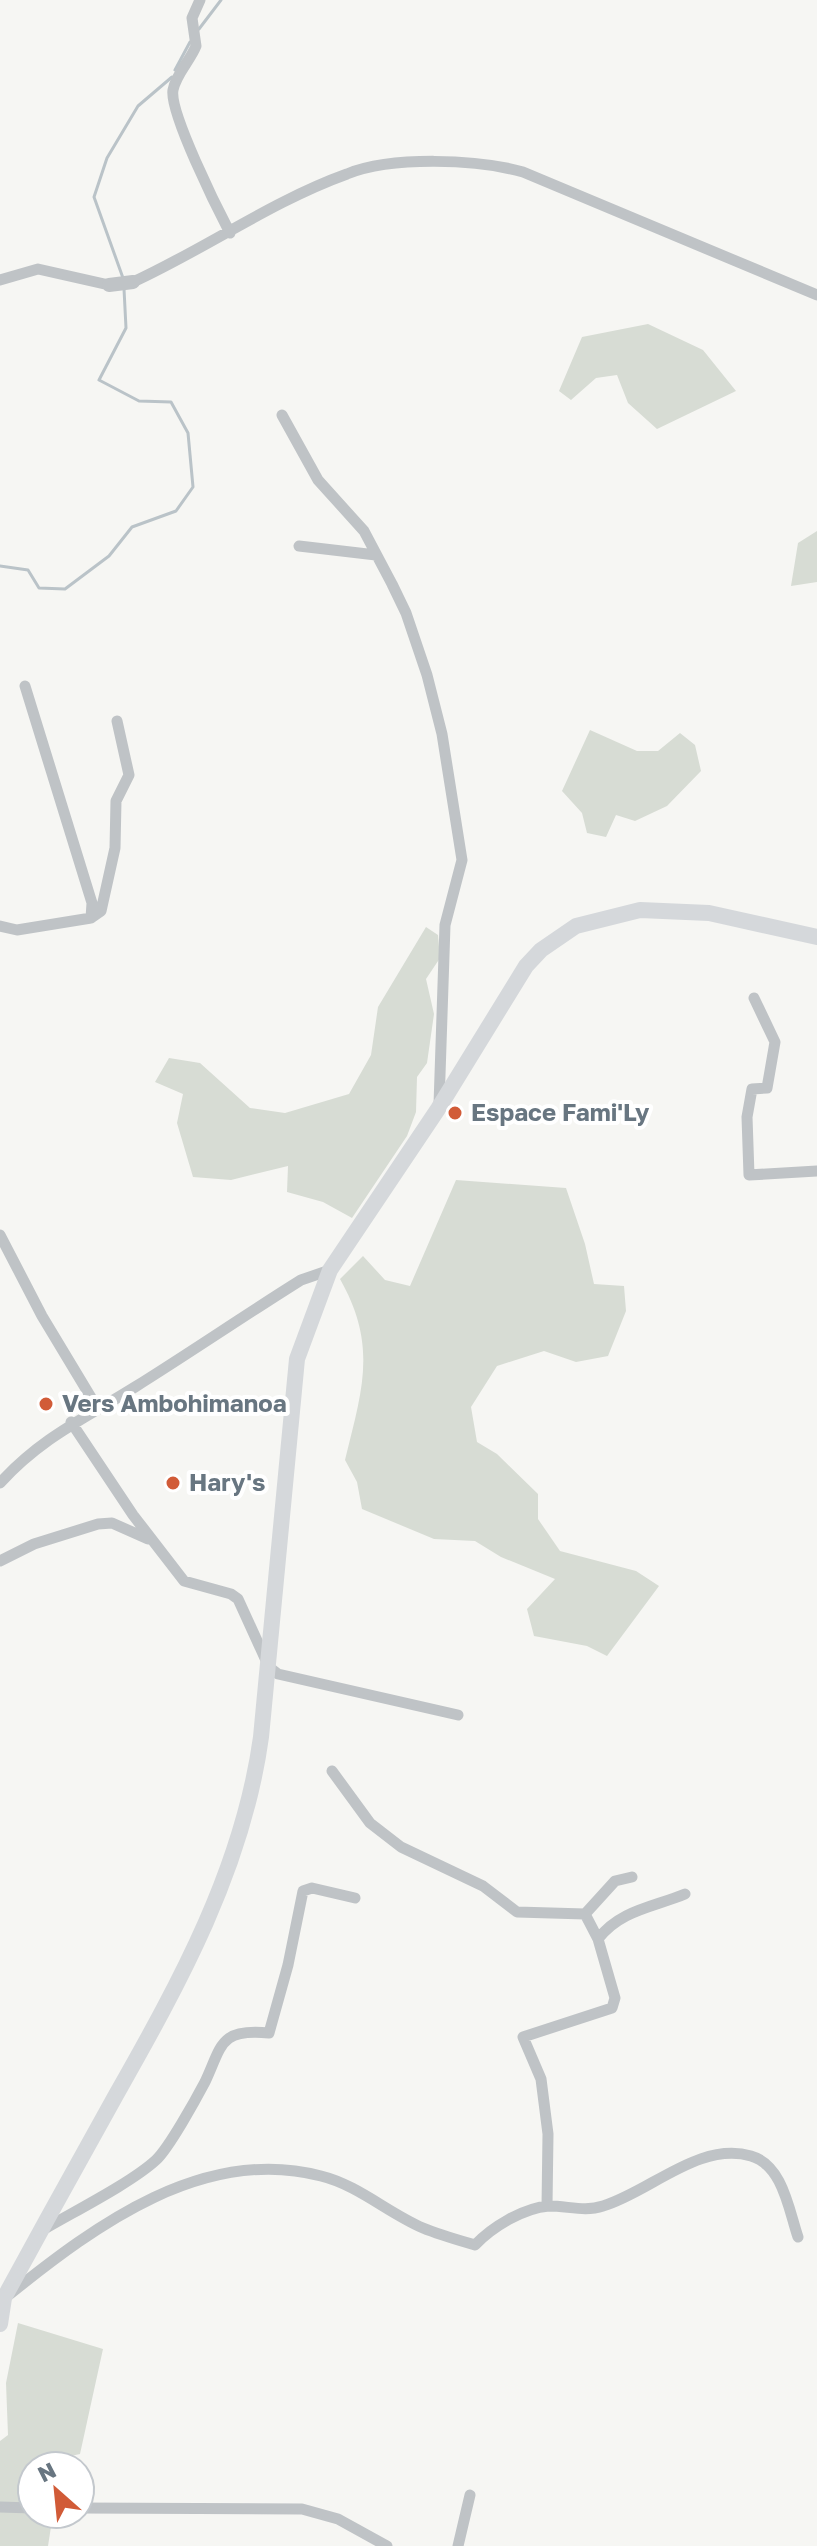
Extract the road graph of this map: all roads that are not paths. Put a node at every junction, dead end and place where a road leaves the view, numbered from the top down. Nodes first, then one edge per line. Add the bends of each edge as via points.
1 (200, 0) edge
2 (230, 233) junction
3 (0, 280) edge
4 (133, 282) joint
5 (109, 285) joint
6 (817, 295) edge
7 (282, 415) dead end
8 (299, 546) dead end
9 (376, 555) junction
10 (25, 686) dead end
11 (117, 721) dead end
12 (91, 918) junction
13 (0, 926) edge
14 (817, 937) edge
15 (754, 998) dead end
16 (438, 1109) junction
17 (817, 1171) edge
18 (0, 1235) edge
19 (330, 1270) junction
20 (98, 1409) junction
21 (71, 1422) junction
22 (0, 1483) edge
23 (154, 1542) junction
24 (0, 1561) edge
25 (269, 1667) junction
26 (458, 1715) dead end
27 (332, 1771) dead end
28 (632, 1877) dead end
29 (685, 1894) dead end
30 (355, 1898) dead end
31 (585, 1914) junction
32 (598, 1939) junction
33 (547, 2206) junction
34 (41, 2232) junction
35 (798, 2237) dead end
36 (2, 2300) edge
37 (0, 2324) edge
38 (470, 2495) dead end
39 (96, 2508) edge
40 (387, 2546) edge
41 (458, 2546) edge

1 - 2 street via 192,18 196,46 172,99
2 - 4 street
2 - 6 street via 349,172 490,162
3 - 5 street via 38,269
4 - 5 street
7 - 9 street via 318,480 364,531
8 - 9 street
9 - 16 street via 406,613 427,675 459,825 460,875 445,925
10 - 12 street via 92,903
11 - 12 street via 129,775 116,801 107,889 101,911
12 - 13 street via 17,930
14 - 16 main road via 676,910 640,910 576,926 526,966
15 - 17 street via 775,1042 767,1088 752,1089 747,1117 749,1175
16 - 19 main road
18 - 20 street
19 - 20 street via 301,1280
19 - 25 main road via 297,1359
20 - 21 street
21 - 22 street
21 - 23 street
23 - 24 street via 112,1523 98,1524
23 - 25 street via 184,1581 238,1599
25 - 26 street via 278,1674
25 - 34 main road via 254,1786 213,1913
27 - 31 street via 370,1823 401,1847 483,1886 517,1912
28 - 31 street via 615,1881
29 - 32 street via 631,1912
30 - 34 street via 312,1888 303,1891 269,2033 254,2031 223,2042 157,2159
31 - 32 street
32 - 33 street via 615,1998 612,2008 523,2037 541,2079 548,2134
33 - 35 street via 603,2206 700,2160 751,2156 765,2163 779,2181
33 - 36 street via 492,2227 475,2245 423,2228 323,2176 277,2167 207,2176 148,2199 69,2246
34 - 36 main road
36 - 37 main road
38 - 41 street
39 - 40 street via 302,2509 338,2519

